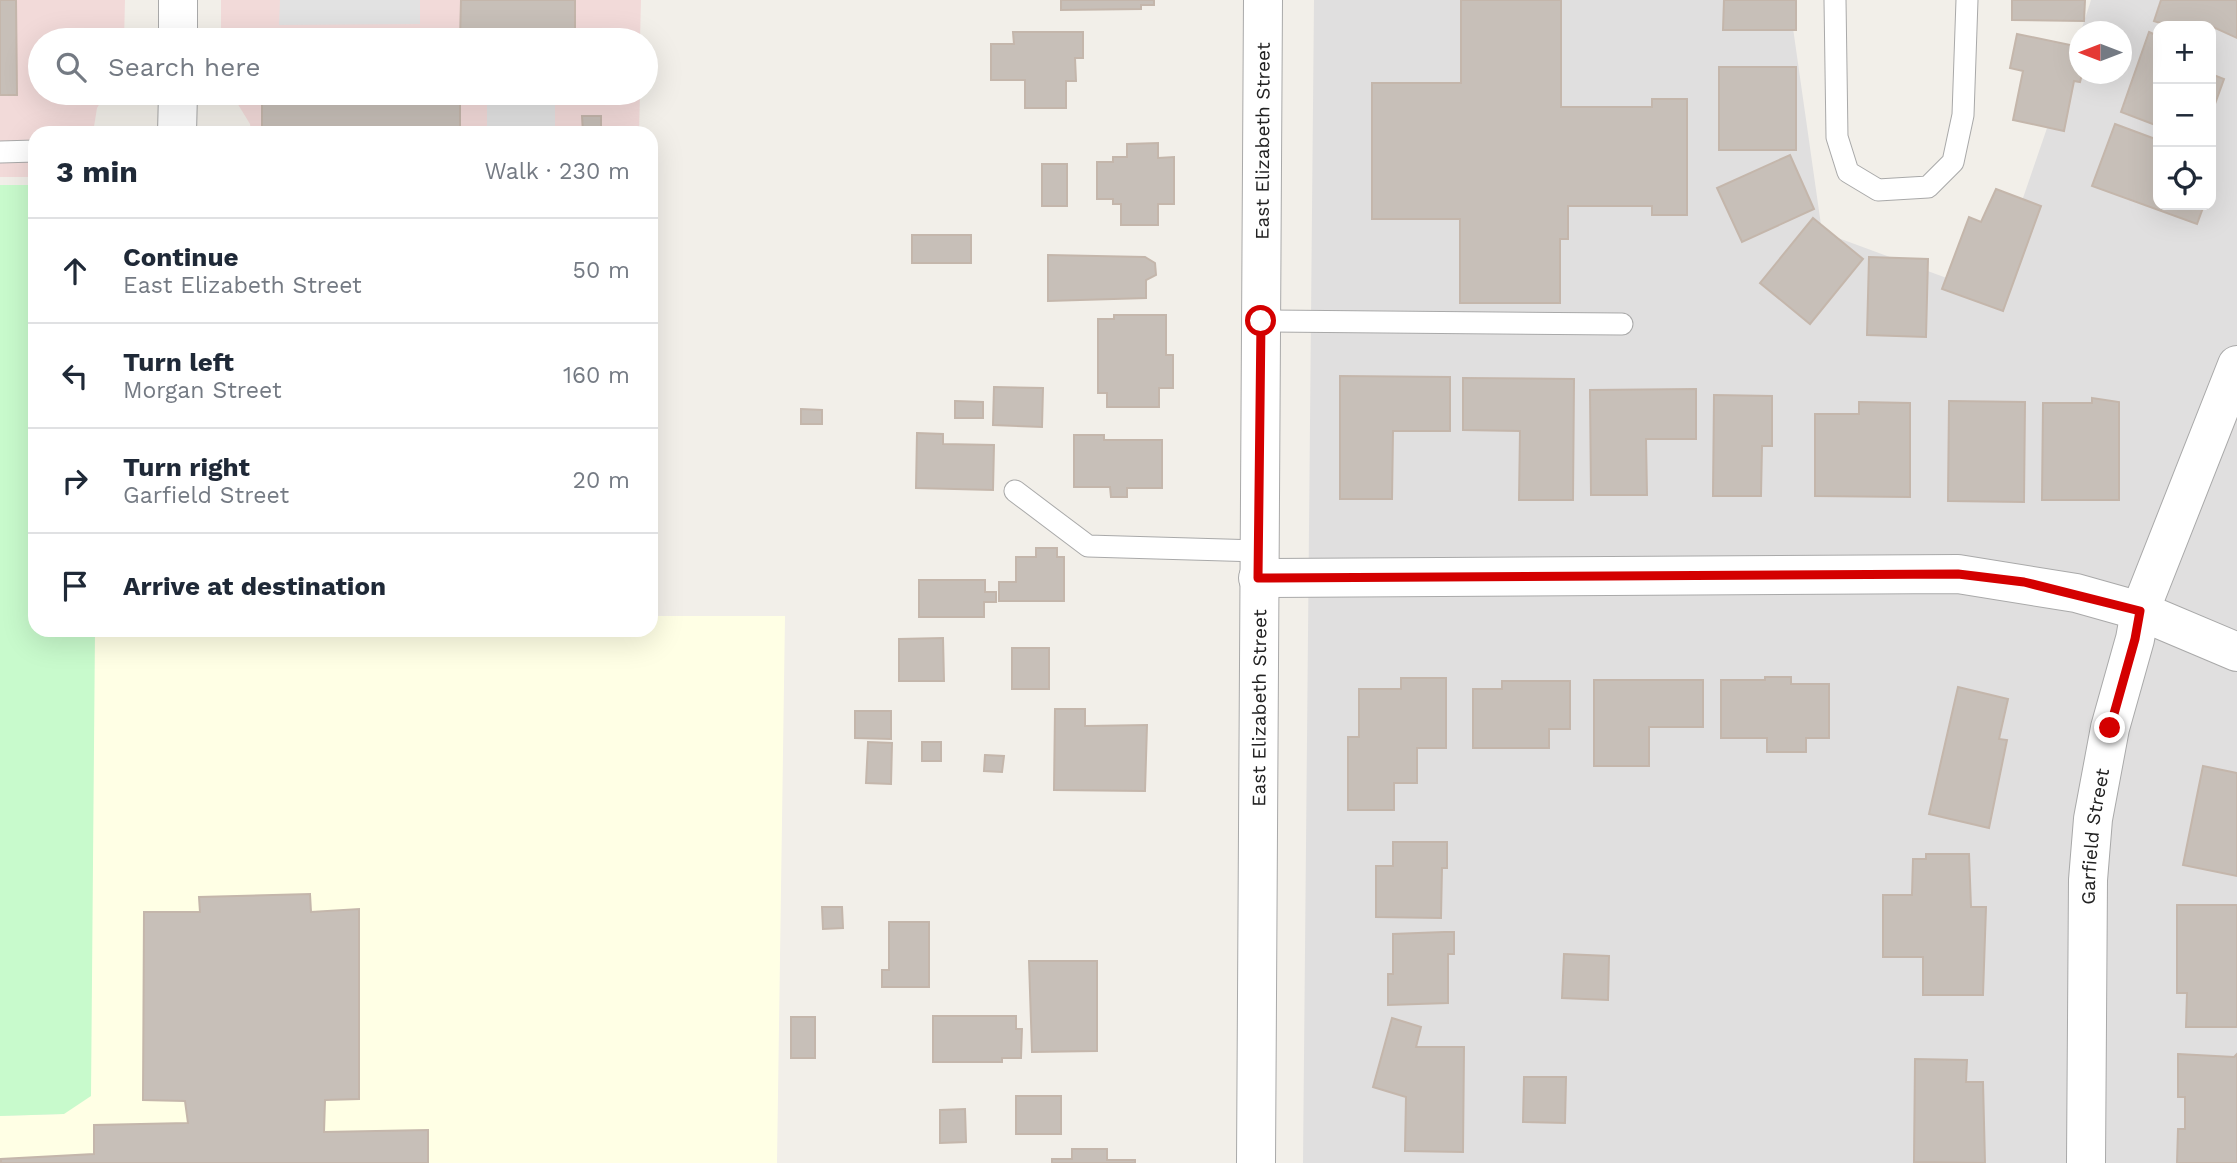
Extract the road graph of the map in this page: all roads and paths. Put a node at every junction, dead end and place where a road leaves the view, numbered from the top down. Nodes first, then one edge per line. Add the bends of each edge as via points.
1 (178, 0) edge
2 (1263, 0) edge
3 (1835, 0) edge
4 (1967, 0) edge
5 (178, 28) edge
6 (178, 105) edge
7 (177, 126) edge
8 (28, 151) edge
9 (0, 152) edge
10 (1261, 321) junction
11 (1622, 324) dead end
12 (2237, 365) edge
13 (1015, 491) dead end
14 (1258, 564) junction
15 (2140, 611) junction
16 (2237, 652) edge
17 (1256, 1163) edge
18 (2086, 1163) edge

1 - 5 street
2 - 10 street, East Elizabeth Street
3 - 4 lane via 1838,137 1849,172 1878,190 1928,187 1953,162 1963,115
6 - 7 street
8 - 9 lane
10 - 11 lane
10 - 14 street, East Elizabeth Street
12 - 15 street, Garfield Street
13 - 14 lane via 1088,546
14 - 15 street via 1958,574 2024,582
14 - 17 street, East Elizabeth Street
15 - 16 street
15 - 18 street, Garfield Street via 2093,819 2088,880

